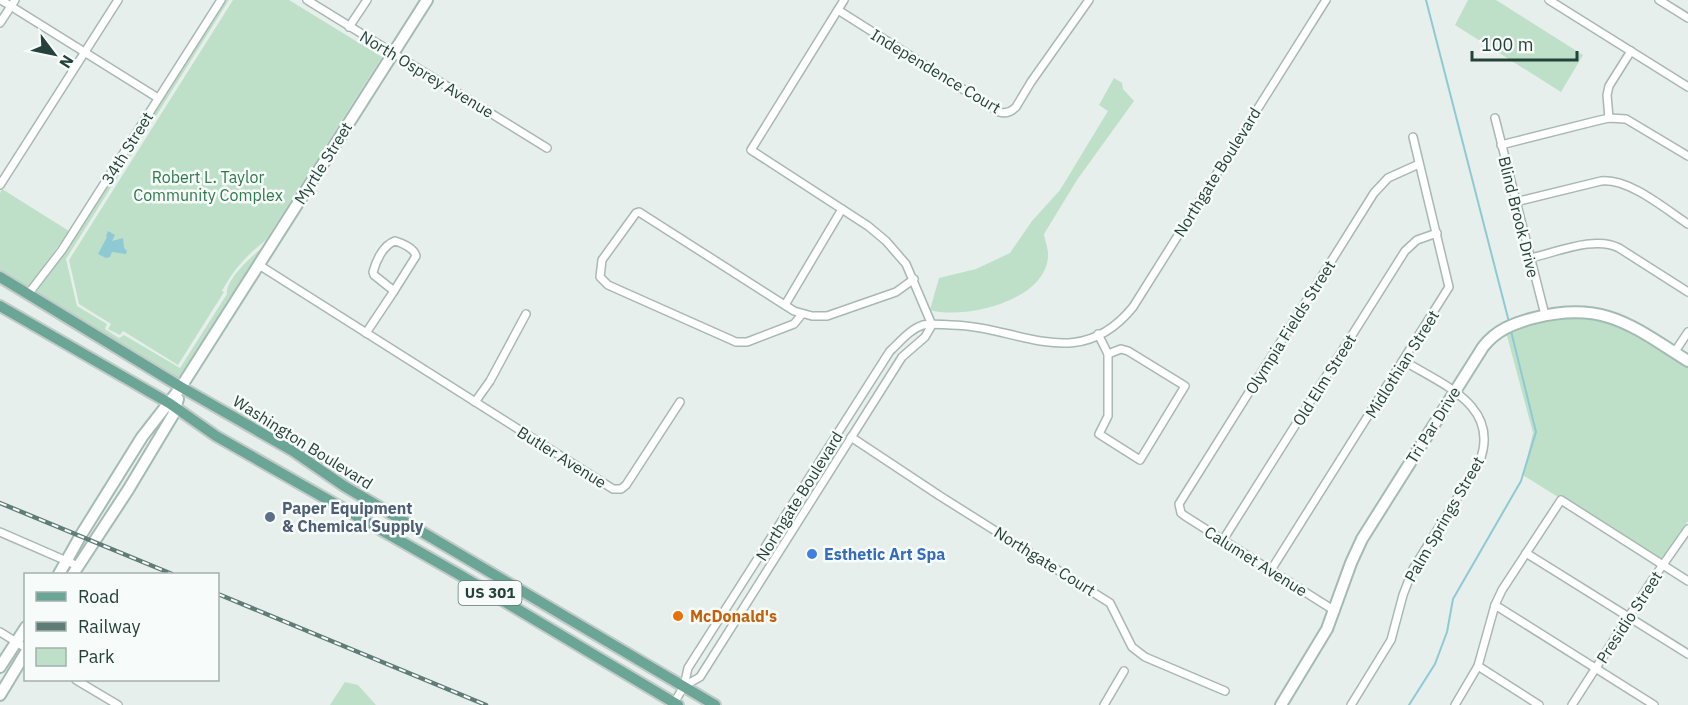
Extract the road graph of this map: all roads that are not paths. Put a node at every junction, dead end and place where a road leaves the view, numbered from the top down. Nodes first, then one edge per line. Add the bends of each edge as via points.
1 (1, 0) edge
2 (118, 0) edge
3 (221, 0) edge
4 (307, 0) edge
5 (367, 0) edge
6 (426, 0) edge
7 (844, 0) edge
8 (1089, 0) edge
9 (1326, 0) edge
10 (1549, 0) edge
11 (1659, 0) edge
12 (13, 3) edge
13 (838, 10) junction
14 (1688, 18) edge
15 (0, 23) edge
16 (349, 27) junction
17 (1631, 51) junction
18 (84, 52) junction
19 (393, 53) junction
20 (1688, 87) edge
21 (158, 98) junction
22 (1495, 118) dead end
23 (1609, 118) junction
24 (1413, 138) dead end
25 (1501, 145) junction
26 (547, 148) dead end
27 (1688, 156) edge
28 (1419, 164) junction
29 (0, 185) edge
30 (1515, 202) junction
31 (842, 209) junction
32 (1688, 224) edge
33 (1437, 233) junction
34 (1530, 258) junction
35 (259, 265) junction
36 (0, 277) edge
37 (914, 279) junction
38 (394, 291) junction
39 (1688, 292) edge
40 (29, 293) junction
41 (785, 305) junction
42 (0, 306) edge
43 (526, 314) dead end
44 (802, 314) junction
45 (1545, 315) junction
46 (932, 325) junction
47 (1688, 332) edge
48 (366, 333) junction
49 (1098, 334) junction
50 (1674, 353) junction
51 (1108, 354) junction
52 (1404, 361) junction
53 (1688, 361) edge
54 (181, 387) junction
55 (1454, 392) junction
56 (475, 402) junction
57 (680, 402) dead end
58 (172, 405) junction
59 (851, 437) junction
60 (1180, 508) joint
61 (1688, 529) edge
62 (0, 532) edge
63 (1223, 540) junction
64 (1526, 553) junction
65 (1663, 565) junction
66 (72, 567) edge
67 (1271, 570) junction
68 (1688, 581) edge
69 (1495, 605) junction
70 (1335, 611) junction
71 (1628, 617) junction
72 (0, 632) edge
73 (22, 648) edge
74 (1688, 654) edge
75 (1478, 666) junction
76 (0, 667) edge
77 (1595, 668) junction
78 (1124, 671) dead end
79 (78, 681) edge
80 (684, 686) junction
81 (1225, 691) dead end
82 (0, 695) edge
83 (676, 704) edge
84 (118, 705) edge
85 (716, 705) edge
86 (1104, 705) edge
87 (1281, 705) edge
88 (1351, 705) edge
89 (1455, 705) edge
90 (1539, 705) edge
91 (1572, 705) edge
92 (1654, 705) edge

1 - 12 street
2 - 18 street
3 - 21 street, 34th Street
4 - 16 street, North Osprey Avenue
5 - 16 street
6 - 19 street, Myrtle Street
7 - 13 street
8 - 13 street, Independence Court via 1016,107 1004,113
9 - 49 street, Northgate Boulevard via 1132,307 1116,324
10 - 17 street
11 - 14 street
12 - 15 street
12 - 18 street
13 - 31 street via 751,150
16 - 19 street, North Osprey Avenue
17 - 20 street
17 - 23 street via 1609,86
18 - 21 street
18 - 29 street
19 - 26 street, North Osprey Avenue
19 - 35 street, Myrtle Street
21 - 40 street, 34th Street via 62,250
22 - 25 street, Blind Brook Drive
23 - 25 street
23 - 27 street via 1633,122
24 - 28 street, Midlothian Street
25 - 30 street, Blind Brook Drive
28 - 33 street, Midlothian Street
28 - 60 street, Olympia Fields Street via 1388,178 1374,193 1181,499
30 - 32 street via 1613,180
30 - 34 street, Blind Brook Drive
31 - 37 street via 886,241
31 - 41 street
33 - 52 street, Midlothian Street via 1449,287
33 - 63 street, Old Elm Street via 1417,240 1405,251
34 - 39 street via 1592,243 1608,244
34 - 45 street, Blind Brook Drive
35 - 48 street, Butler Avenue
35 - 54 street, Myrtle Street
36 - 40 main road, Washington Boulevard / US 301
37 - 44 street via 896,292 827,316
37 - 46 street
38 - 38 street via 416,256 395,241 384,250 373,272
38 - 48 street
40 - 54 main road, Washington Boulevard / US 301
41 - 44 street
41 - 44 street via 639,212 601,264 600,277 608,285 736,342 747,342 794,324
42 - 58 main road, Washington Boulevard / US 301
43 - 56 street
45 - 50 street, Tri Par Drive via 1578,312 1609,316
45 - 55 street, Tri Par Drive via 1502,330 1483,347
46 - 49 street, Northgate Boulevard via 972,325 1058,344
46 - 59 street, Northgate Boulevard via 925,337 902,357
46 - 80 street, Northgate Boulevard via 911,332 890,351 688,668
47 - 50 street
48 - 56 street, Butler Avenue
49 - 51 street
50 - 53 street, Tri Par Drive
51 - 51 street via 1128,351 1185,386 1140,460 1099,434 1108,416
52 - 55 street, Palm Springs Street
52 - 67 street, Midlothian Street
54 - 58 street, Myrtle Street
54 - 80 main road, Washington Boulevard / US 301
55 - 70 street, Tri Par Drive via 1362,539
55 - 88 street, Palm Springs Street via 1479,415 1485,434 1483,453 1413,569 1391,640
56 - 57 street, Butler Avenue via 617,490 626,485
58 - 66 street, Myrtle Street via 142,437 81,535
58 - 66 street, Myrtle Street via 173,415 128,490
58 - 83 main road, Washington Boulevard / US 301 via 216,436
59 - 80 street, Northgate Boulevard via 700,677
59 - 81 street, Northgate Court via 1110,603 1132,647 1145,657
60 - 63 street, Calumet Avenue via 1185,516
61 - 65 street, Presidio Street
62 - 66 street
63 - 67 street, Calumet Avenue
64 - 65 street via 1561,500
64 - 69 street
64 - 71 street
65 - 68 street
65 - 71 street, Presidio Street
67 - 70 street, Calumet Avenue
69 - 75 street
69 - 77 street
70 - 87 street, Tri Par Drive
71 - 74 street
71 - 77 street, Presidio Street
72 - 73 street
73 - 76 street
73 - 82 street
75 - 89 street
75 - 90 street
77 - 91 street, Presidio Street
77 - 92 street
78 - 86 street
79 - 84 street
80 - 83 street, Northgate Boulevard
80 - 85 main road, Washington Boulevard / US 301

